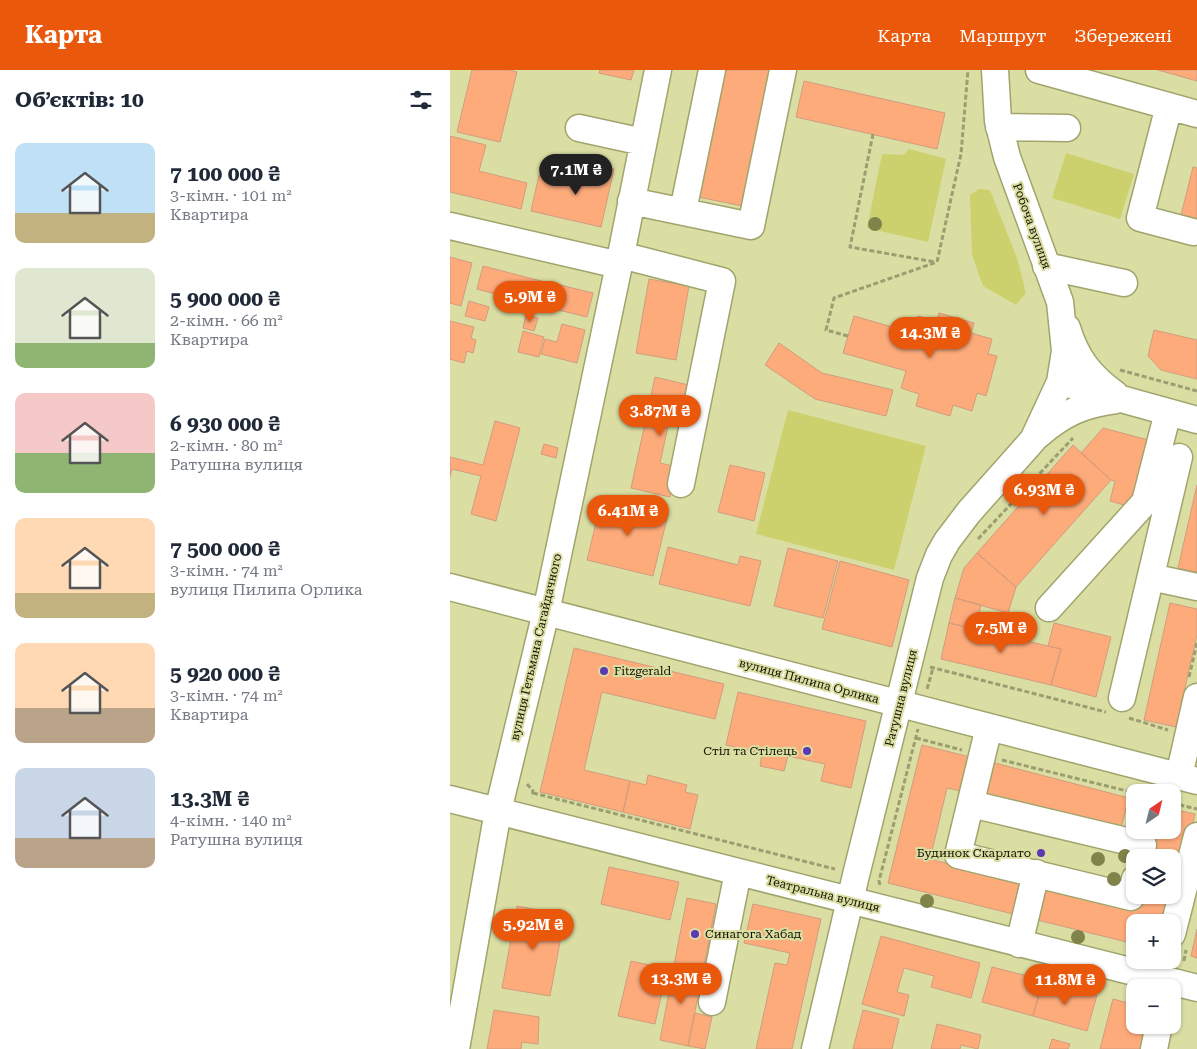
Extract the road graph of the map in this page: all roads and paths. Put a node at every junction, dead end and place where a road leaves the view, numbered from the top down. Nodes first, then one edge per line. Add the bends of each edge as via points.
1 (658, 70) edge
2 (712, 70) edge
3 (783, 70) edge
4 (968, 70) edge
5 (995, 70) edge
6 (1040, 70) edge
7 (1169, 106) junction
8 (1197, 114) edge
9 (999, 126) junction
10 (579, 128) dead end
11 (1067, 128) dead end
12 (873, 134) dead end
13 (643, 142) junction
14 (632, 201) junction
15 (683, 211) junction
16 (450, 226) edge
17 (1193, 232) dead end
18 (620, 260) junction
19 (937, 262) junction
20 (1046, 266) junction
21 (1124, 283) dead end
22 (1060, 302) junction
23 (848, 336) dead end
24 (1112, 368) dead end
25 (1060, 382) junction
26 (1197, 391) edge
27 (1121, 399) junction
28 (1168, 412) junction
29 (1197, 420) edge
30 (1074, 437) dead end
31 (1033, 440) junction
32 (1179, 457) dead end
33 (681, 484) dead end
34 (974, 543) dead end
35 (1150, 577) junction
36 (450, 587) edge
37 (1197, 587) edge
38 (1049, 608) dead end
39 (546, 612) junction
40 (1197, 643) edge
41 (931, 658) dead end
42 (1193, 688) edge
43 (899, 704) junction
44 (1119, 709) junction
45 (989, 727) junction
46 (1177, 732) dead end
47 (982, 755) junction
48 (1188, 778) edge
49 (1126, 792) edge
50 (533, 794) dead end
51 (450, 799) edge
52 (970, 804) junction
53 (1181, 805) edge
54 (1197, 809) edge
55 (498, 811) junction
56 (1197, 836) edge
57 (1142, 849) edge
58 (738, 872) junction
59 (1036, 873) junction
60 (871, 880) junction
61 (1126, 895) edge
62 (850, 900) junction
63 (1177, 914) edge
64 (1019, 944) junction
65 (1165, 977) edge
66 (1197, 988) edge
67 (712, 1002) dead end
68 (1156, 1034) edge
69 (456, 1049) edge
70 (815, 1049) edge
71 (1154, 1049) edge

1 - 13 street, вулиця Гетьмана Сагайдачного
2 - 15 street
3 - 15 street via 751,226
4 - 19 path via 961,154
5 - 9 street, Робоча вулиця
6 - 7 street
7 - 8 street
7 - 17 street via 1140,218
9 - 11 street
9 - 20 street, Робоча вулиця
10 - 13 street
12 - 19 path via 850,247
13 - 14 street, вулиця Гетьмана Сагайдачного
14 - 15 street
14 - 18 street, вулиця Гетьмана Сагайдачного
16 - 18 street
18 - 33 street via 722,281
18 - 39 street, вулиця Гетьмана Сагайдачного
19 - 23 path via 834,298 826,330
20 - 21 street
20 - 22 street, Робоча вулиця
22 - 25 street, Робоча вулиця via 1065,351
22 - 27 street via 1070,337 1087,369
24 - 26 path
25 - 27 street
25 - 31 street, Ратушна вулиця
27 - 28 street
27 - 31 street via 1081,407 1065,414
28 - 29 street
28 - 38 street via 1145,502
30 - 34 path
31 - 43 street, Ратушна вулиця via 969,512 939,555 930,578
32 - 35 street
35 - 37 street
35 - 44 street
36 - 39 street, вулиця Пилипа Орлика
39 - 43 street, вулиця Пилипа Орлика
39 - 55 street, вулиця Гетьмана Сагайдачного
40 - 42 path
41 - 44 path via 929,667
42 - 48 street
43 - 45 street, вулиця Пилипа Орлика
43 - 60 street, Ратушна вулиця
44 - 46 path
45 - 47 street
45 - 48 street, вулиця Пилипа Орлика
47 - 49 path
47 - 52 street
47 - 60 path via 916,738
50 - 60 path
51 - 55 street, Театральна вулиця
52 - 57 street via 1143,845
52 - 59 street via 958,855
53 - 54 path
55 - 58 street, Театральна вулиця
55 - 69 street, вулиця Гетьмана Сагайдачного
56 - 63 street
58 - 62 street, Театральна вулиця
58 - 67 street
59 - 61 street
59 - 64 street
60 - 62 street, Ратушна вулиця
62 - 64 street, Театральна вулиця
62 - 70 street, Ратушна вулиця
64 - 65 street, Театральна вулиця
65 - 66 street, Театральна вулиця
68 - 71 street

